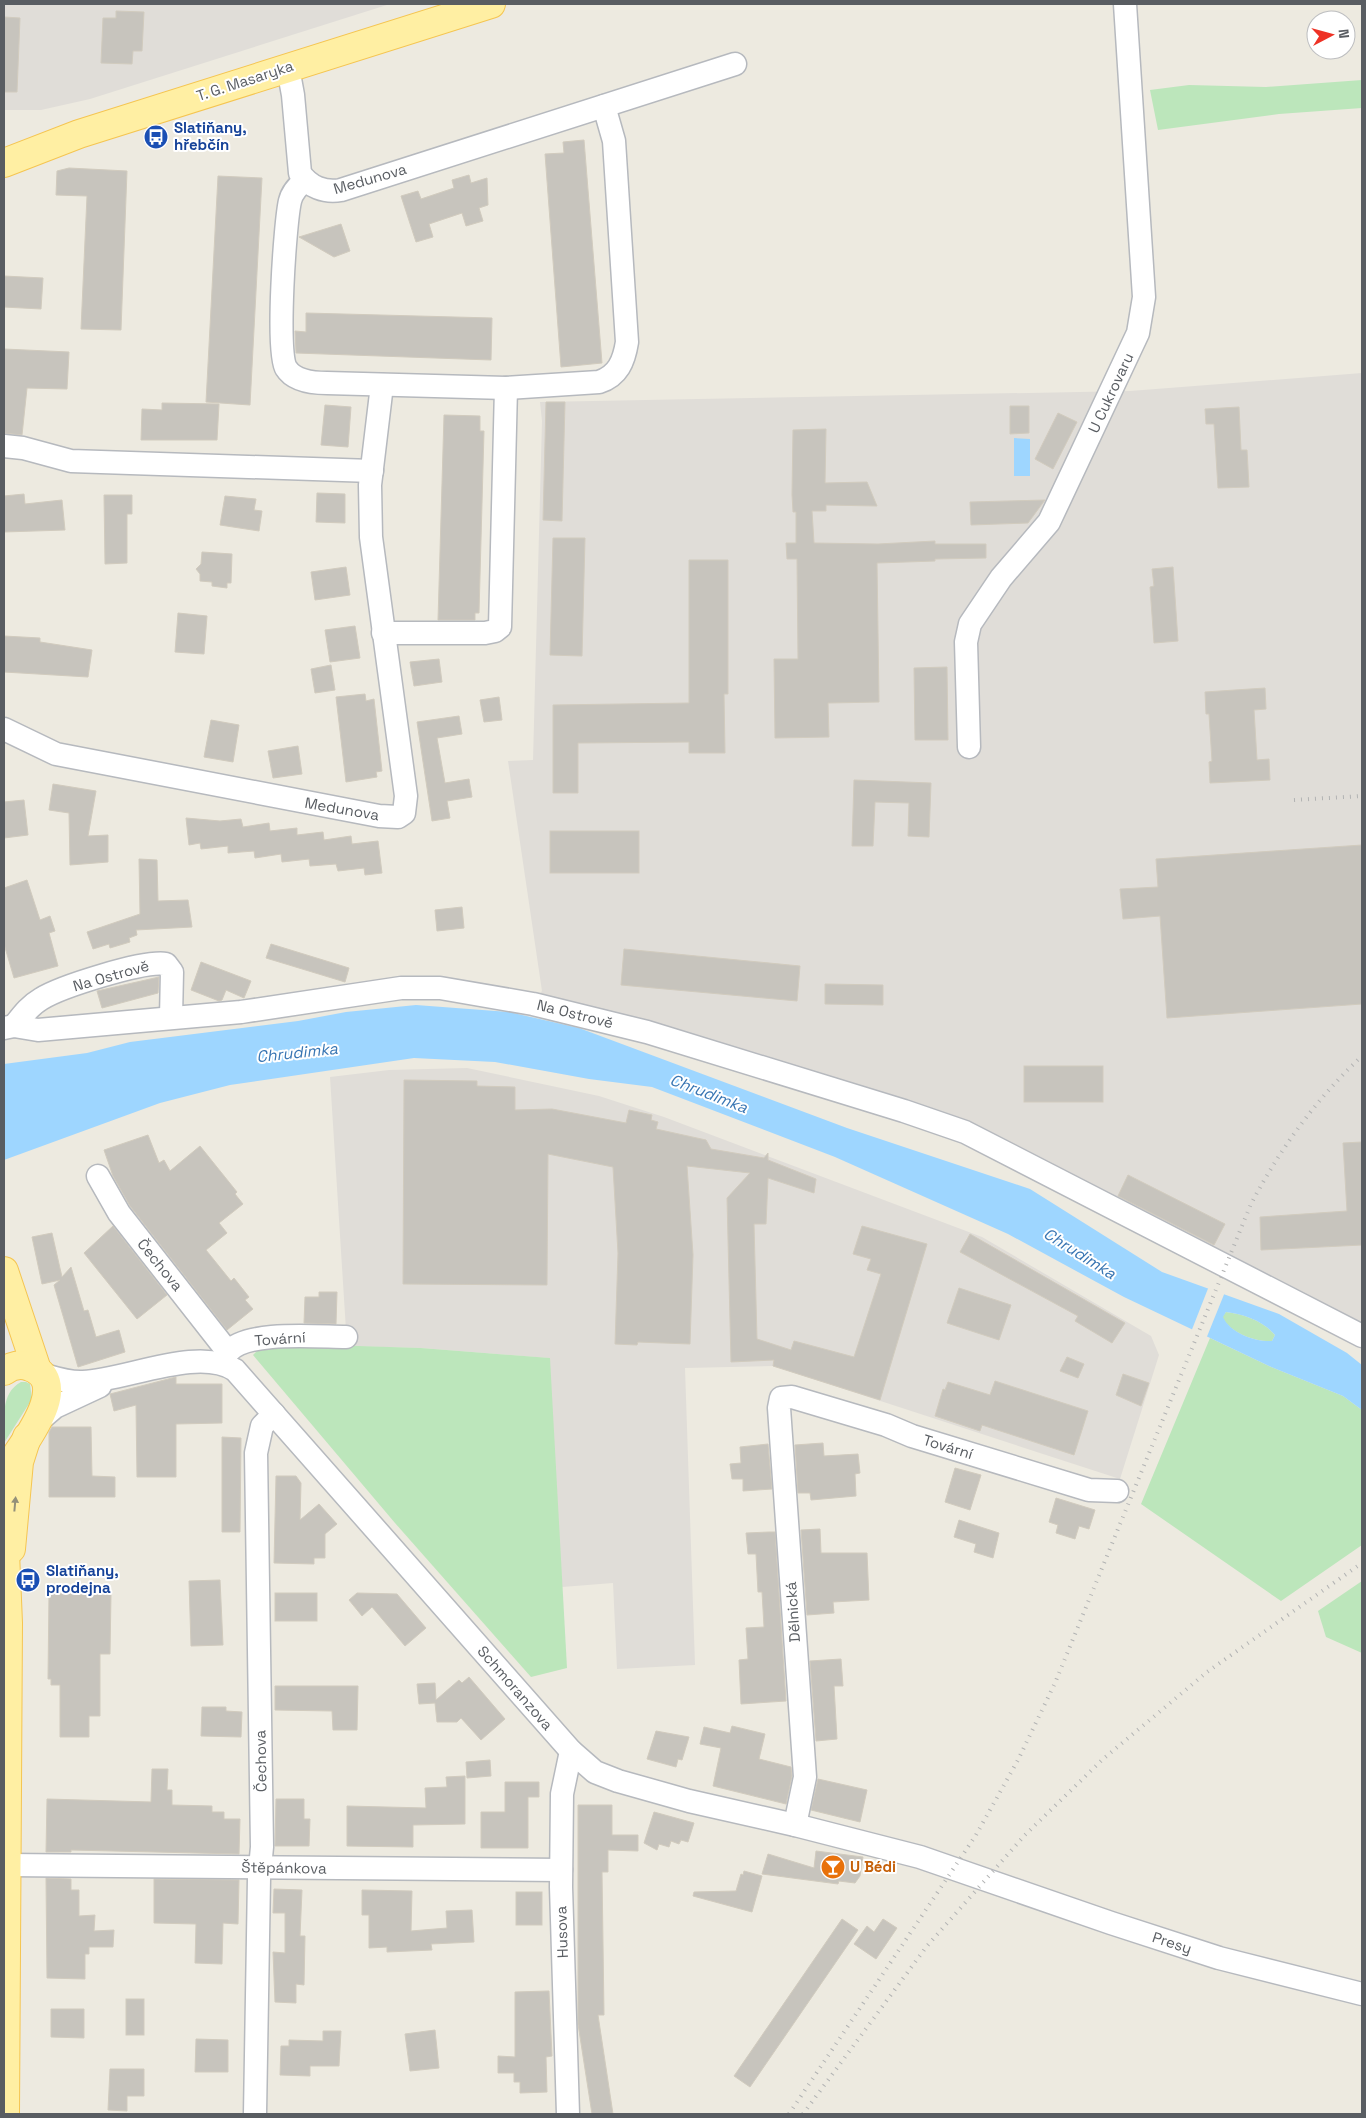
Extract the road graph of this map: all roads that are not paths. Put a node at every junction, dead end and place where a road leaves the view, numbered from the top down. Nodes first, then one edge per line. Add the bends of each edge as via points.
1 (490, 4) edge
2 (1125, 4) edge
3 (735, 64) dead end
4 (288, 68) junction
5 (604, 106) junction
6 (8, 160) edge
7 (305, 180) junction
8 (382, 385) junction
9 (506, 388) junction
10 (4, 446) edge
11 (372, 471) junction
12 (383, 633) junction
13 (4, 729) edge
14 (969, 746) dead end
15 (172, 1017) junction
16 (9, 1027) edge
17 (98, 1176) dead end
18 (4, 1271) edge
19 (4, 1304) edge
20 (1362, 1336) edge
21 (346, 1337) dead end
22 (225, 1357) junction
23 (4, 1362) edge
24 (4, 1371) edge
25 (39, 1372) junction
26 (141, 1373) junction
27 (781, 1398) joint
28 (274, 1414) junction
29 (30, 1431) junction
30 (4, 1464) edge
31 (1117, 1491) dead end
32 (4, 1529) edge
33 (8, 1623) junction
34 (571, 1751) junction
35 (795, 1825) junction
36 (260, 1867) junction
37 (561, 1870) junction
38 (6, 1874) edge
39 (985, 1879) joint
40 (1362, 1994) edge
41 (5, 2114) edge
42 (255, 2114) edge
43 (568, 2114) edge

1 - 4 main road, T. G. Masaryka
2 - 14 street, U Cukrovaru via 1144,297 1142,320 1049,522 1001,578 970,624 966,642
3 - 5 street, Medunova
4 - 6 main road, T. G. Masaryka via 88,131
4 - 7 street via 298,166
5 - 7 street, Medunova via 338,190 322,190
5 - 9 street via 614,150 626,333 623,359 611,377 599,382
7 - 8 street via 292,196 287,221 281,342 285,368 298,378 316,383
8 - 9 street
8 - 11 street, Medunova
9 - 12 street via 500,627 496,631 485,632
10 - 11 street via 71,461
11 - 12 street, Medunova via 371,537
12 - 13 street, Medunova via 406,796 405,810 398,817 56,754
15 - 16 street, Na Ostrově via 38,1030
15 - 16 street, Na Ostrově via 172,972 166,964 160,963 136,967 51,994 30,1007
15 - 20 street, Na Ostrově via 276,1008 401,988 440,988 533,1004 647,1032 965,1132
17 - 22 street, Čechova via 119,1213
18 - 25 main road
19 - 23 main road via 7,1341
21 - 22 street, Tovární via 266,1338 248,1341
22 - 26 street via 185,1362
22 - 28 street, Schmoranzova
24 - 25 main road via 19,1365
25 - 26 street via 77,1382
25 - 29 main road via 47,1385 48,1400
26 - 29 street via 70,1399 46,1413
27 - 31 street, Tovární via 792,1397 886,1425 912,1436 1089,1490
27 - 35 street, Dělnická via 779,1408 804,1777
28 - 34 street, Schmoranzova
28 - 36 street, Čechova via 260,1430 256,1453
29 - 30 main road via 16,1455
33 -> 29 main road via 17,1479
32 - 33 main road
33 - 38 main road
34 - 35 street, Schmoranzova via 588,1767 618,1781
34 - 37 street, Husova via 562,1794
35 - 39 street, Schmoranzova via 920,1857
36 - 37 street, Štěpánkova
36 - 38 street, Štěpánkova
36 - 42 street, Čechova
37 - 43 street, Husova
38 - 41 main road
39 - 40 street, Presy via 1219,1958

